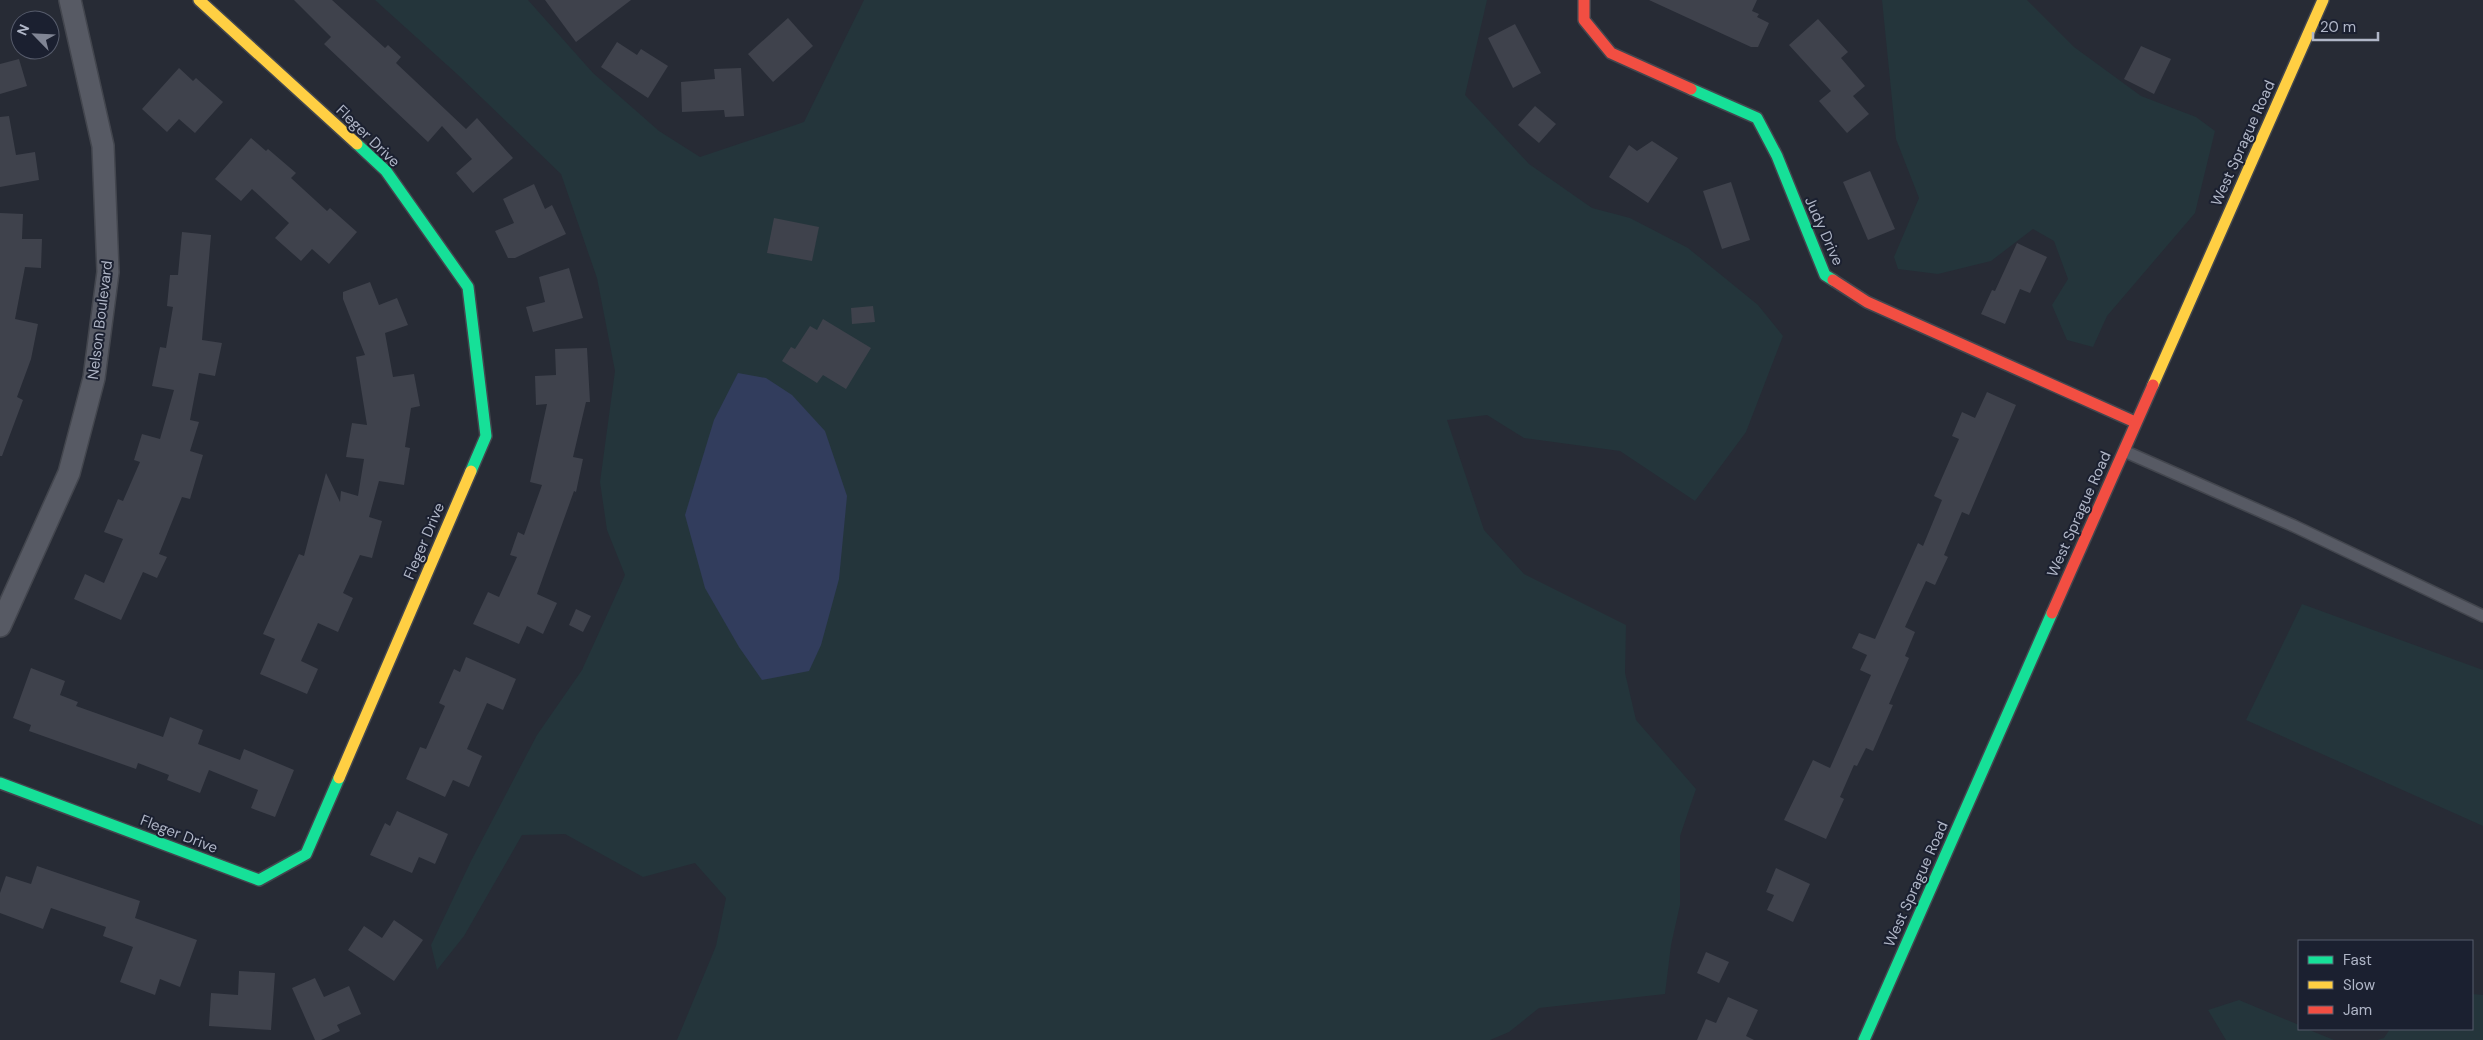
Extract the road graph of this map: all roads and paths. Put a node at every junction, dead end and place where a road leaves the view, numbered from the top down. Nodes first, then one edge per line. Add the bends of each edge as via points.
1 (70, 0) edge
2 (199, 0) edge
3 (1584, 0) edge
4 (2323, 0) edge
5 (2136, 422) junction
6 (2123, 450) junction
7 (2483, 616) edge
8 (0, 626) edge
9 (0, 783) edge
10 (1864, 1040) edge

1 - 8 street, Nelson Boulevard via 103,146 108,272 94,378 69,473
2 - 9 street, Fleger Drive via 386,171 468,287 486,436 306,854 259,880
3 - 5 street, Judy Drive via 1584,20 1611,52 1757,118 1777,156 1826,275 1867,302
4 - 5 street, West Sprague Road
5 - 6 street, West Sprague Road
6 - 7 lane via 2294,526
6 - 10 street, West Sprague Road

